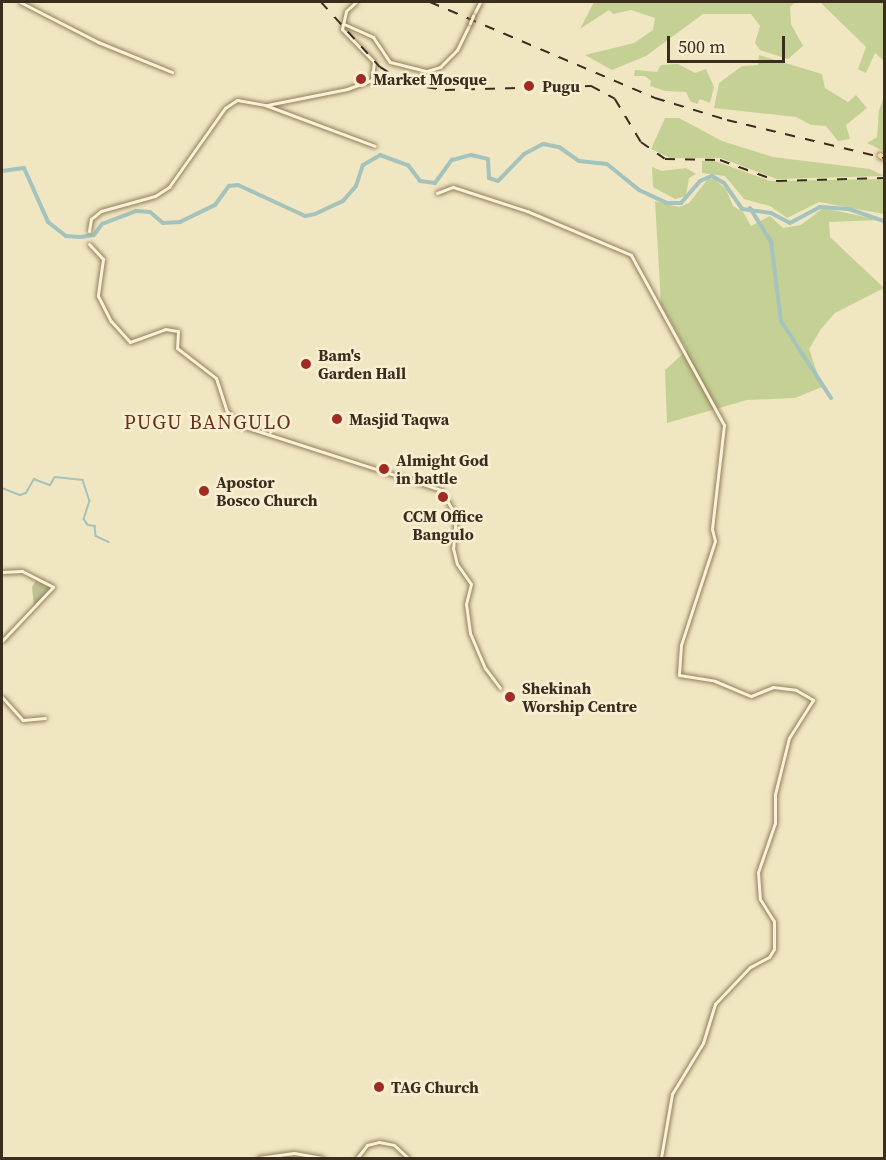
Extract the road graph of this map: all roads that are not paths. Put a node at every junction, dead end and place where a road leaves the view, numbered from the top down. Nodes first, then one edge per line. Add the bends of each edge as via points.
1 (20, 2) edge
2 (356, 2) edge
3 (480, 2) edge
4 (344, 24) junction
5 (172, 72) dead end
6 (266, 105) junction
7 (375, 146) dead end
8 (437, 193) dead end
9 (89, 231) dead end
10 (89, 244) dead end
11 (2, 572) edge
12 (2, 640) edge
13 (500, 688) dead end
14 (2, 697) edge
15 (45, 718) dead end
16 (258, 1158) edge
17 (323, 1158) edge
18 (357, 1158) edge
19 (408, 1158) edge
20 (661, 1158) edge

1 - 5 street via 76,32
2 - 4 street via 346,11
3 - 4 street, bridge via 457,50 437,69 420,71 390,62 372,37
4 - 6 street via 343,30 374,62 375,74 369,82
6 - 7 street
6 - 9 street via 244,99 231,103 170,187 155,196 101,211 91,219
8 - 20 street via 453,187 527,211 631,255 724,425 712,529 715,540 681,645 679,675 715,681 751,696 773,687 796,690 813,701 789,738 775,794 775,821 758,872 760,899 774,921 774,950 747,970 711,1010 703,1043 672,1094
10 - 13 street via 104,261 99,300 111,321 130,342 165,329 176,330 177,347 216,378 227,411 240,425 441,490 456,516 453,548 458,565 471,584 466,604 470,633 486,669
11 - 12 street via 22,572 53,588
14 - 15 street via 23,720
16 - 17 street via 294,1154
18 - 19 street via 367,1145 379,1142 394,1145

